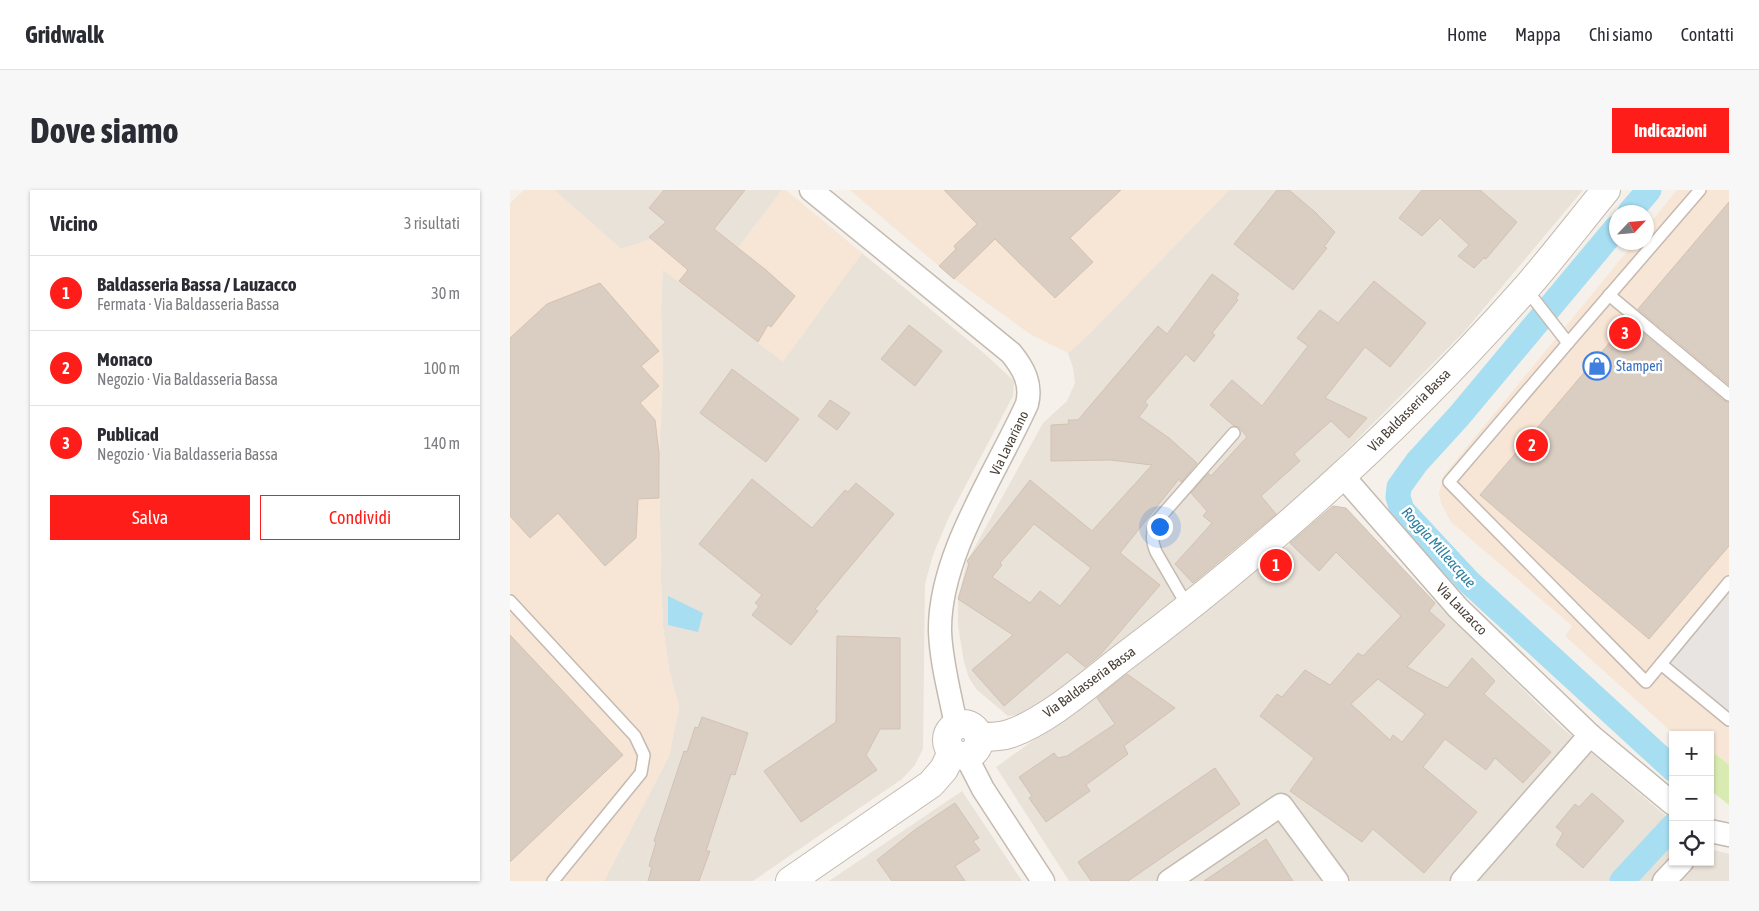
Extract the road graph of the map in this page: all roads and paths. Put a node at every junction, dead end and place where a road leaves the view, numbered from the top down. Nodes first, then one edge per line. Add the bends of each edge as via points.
1 (810, 190) edge
2 (1606, 190) edge
3 (1700, 190) edge
4 (1530, 293) junction
5 (1609, 295) junction
6 (1568, 343) junction
7 (1729, 395) edge
8 (1234, 433) dead end
9 (1342, 475) junction
10 (1729, 582) edge
11 (510, 601) edge
12 (1188, 606) junction
13 (1661, 664) junction
14 (1729, 720) edge
15 (956, 725) joint
16 (1590, 735) junction
17 (966, 748) junction
18 (1669, 801) edge
19 (1678, 866) edge
20 (553, 881) edge
21 (790, 881) edge
22 (1043, 881) edge
23 (1168, 881) edge
24 (1337, 881) edge
25 (1462, 881) edge
26 (1664, 881) edge

1 - 15 street, Via Lavariano via 1011,353 1027,378 1030,392 1027,404 958,547 942,600 943,662
2 - 4 street, Via Baldasseria Bassa
3 - 5 lane
4 - 6 lane
4 - 9 street, Via Baldasseria Bassa
5 - 6 lane
5 - 7 lane
6 - 13 lane via 1449,482 1646,682
8 - 12 lane via 1153,529 1156,552
9 - 12 street, Via Baldasseria Bassa via 1245,561
9 - 16 street, Via Lauzacco via 1458,608
10 - 13 lane
11 - 20 lane via 635,736 644,755 644,765 636,782 617,800
12 - 17 street, Via Baldasseria Bassa via 1069,698 1030,724 1008,735
13 - 14 lane
15 - 17 street via 970,724
16 - 18 street, Via Lauzacco
16 - 25 street
17 - 21 street via 931,784
17 - 22 street via 983,789
19 - 26 street
23 - 24 street via 1281,805

